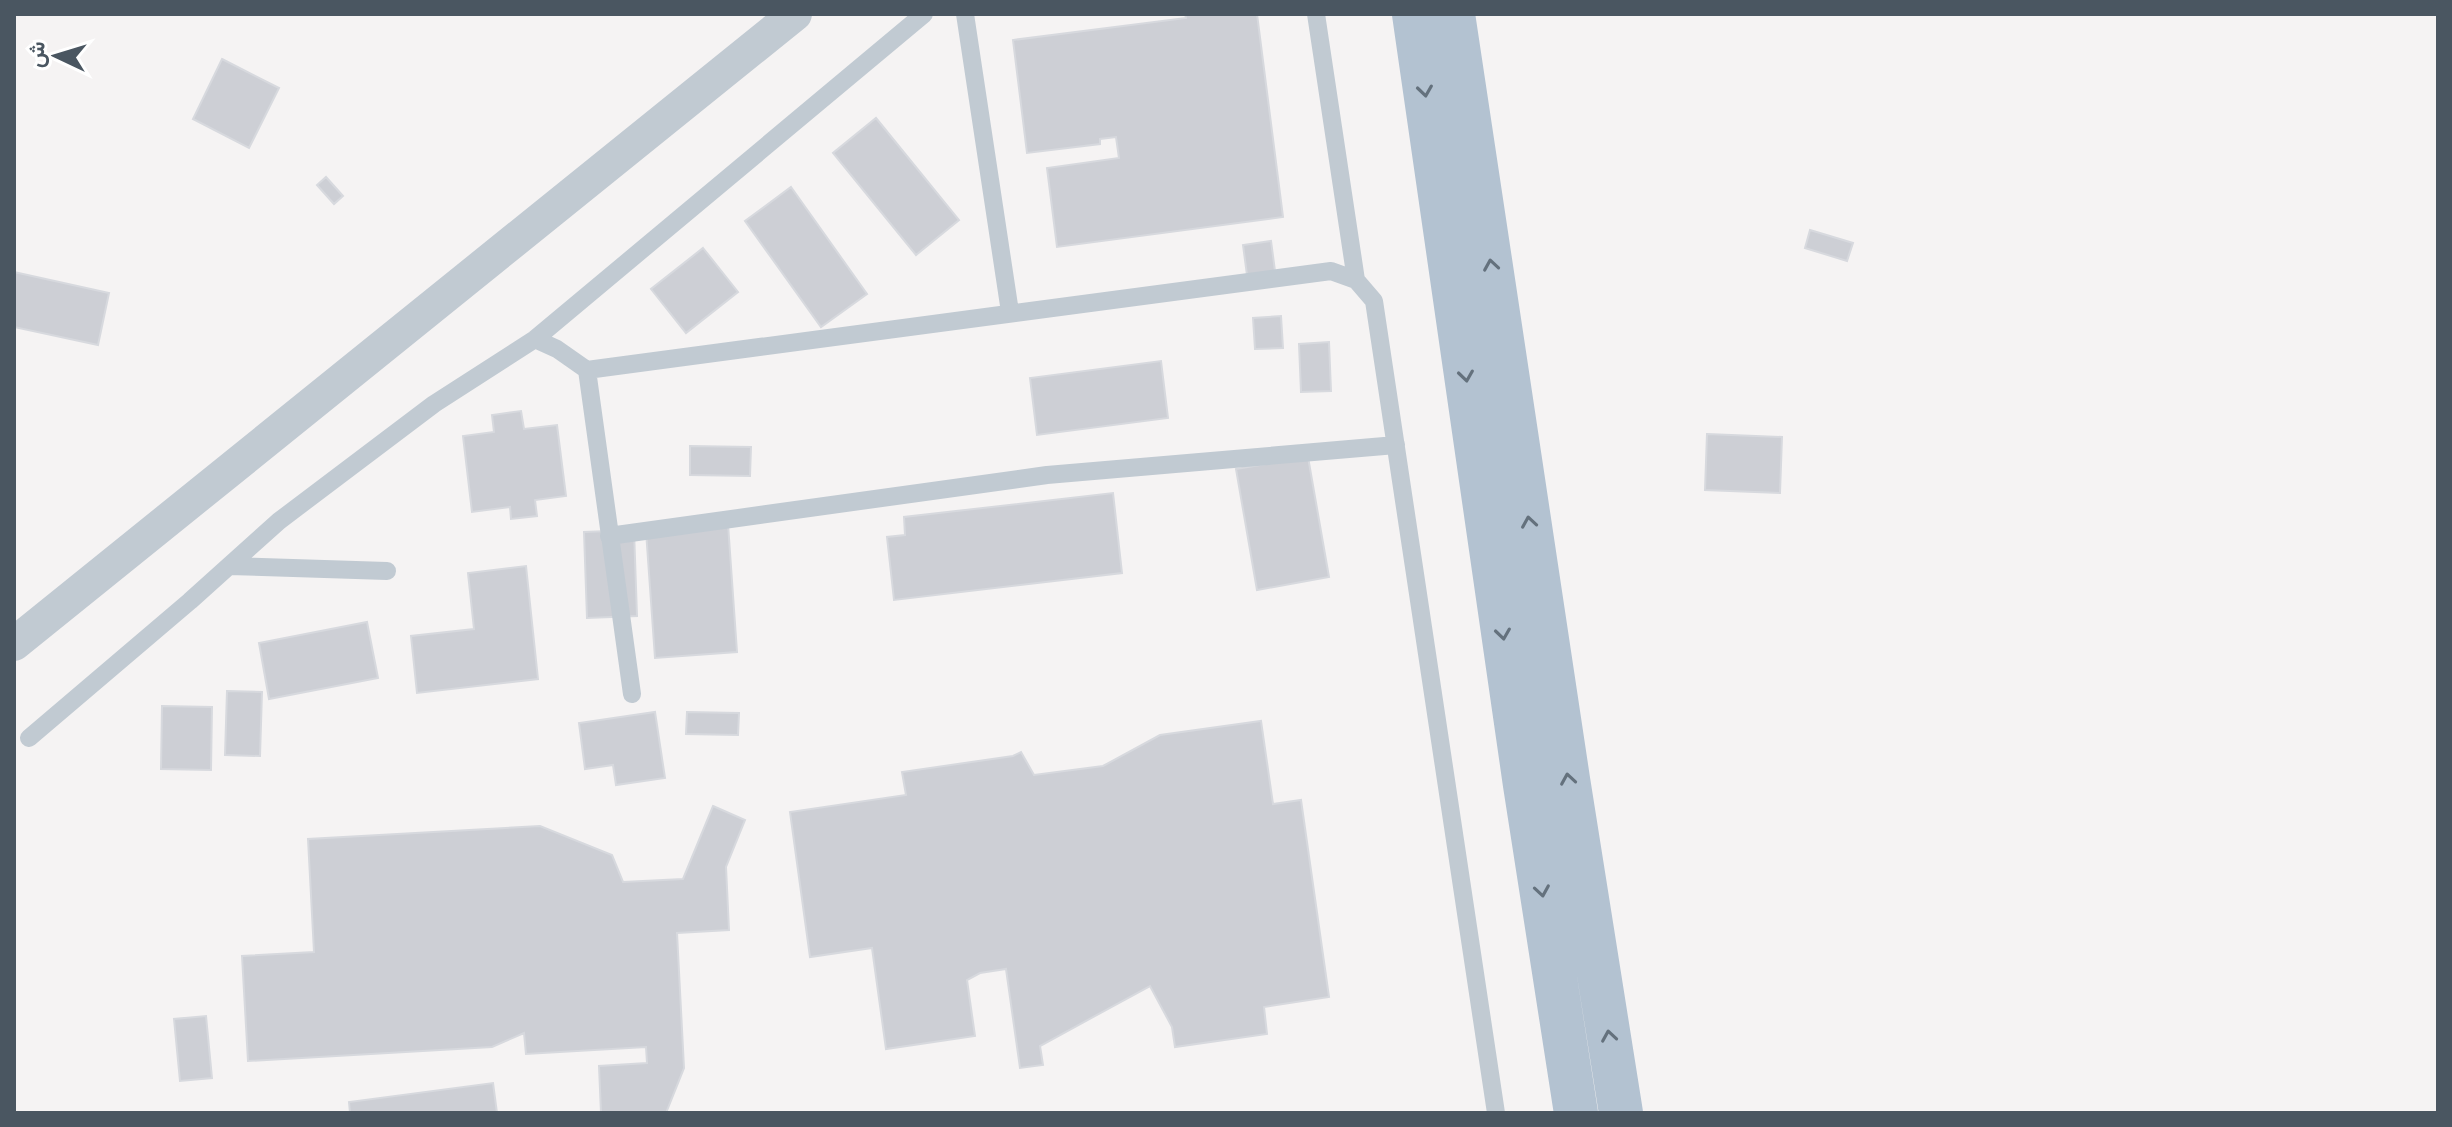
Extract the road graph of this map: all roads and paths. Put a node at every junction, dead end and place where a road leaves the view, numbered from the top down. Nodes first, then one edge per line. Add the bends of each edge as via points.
1 (795, 14) edge
2 (924, 14) edge
3 (965, 14) edge
4 (1316, 14) edge
5 (1414, 14) edge
6 (1453, 14) edge
7 (1356, 280) junction
8 (1010, 312) junction
9 (535, 339) junction
10 (587, 370) junction
11 (1396, 445) junction
12 (609, 536) junction
13 (229, 566) junction
14 (387, 571) dead end
15 (14, 644) edge
16 (632, 694) dead end
17 (29, 738) dead end
18 (1496, 1113) edge
19 (1576, 1113) edge
20 (1621, 1113) edge

1 - 15 street
2 - 9 lane
3 - 8 lane
4 - 7 lane
5 -> 19 main road
20 -> 6 main road
7 - 8 lane via 1331,271
7 - 11 lane via 1374,301
8 - 10 lane
9 - 10 lane
9 - 13 lane via 434,404 279,521
10 - 12 lane
11 - 12 lane via 1047,475
11 - 18 lane
12 - 16 lane
13 - 14 lane
13 - 17 lane

